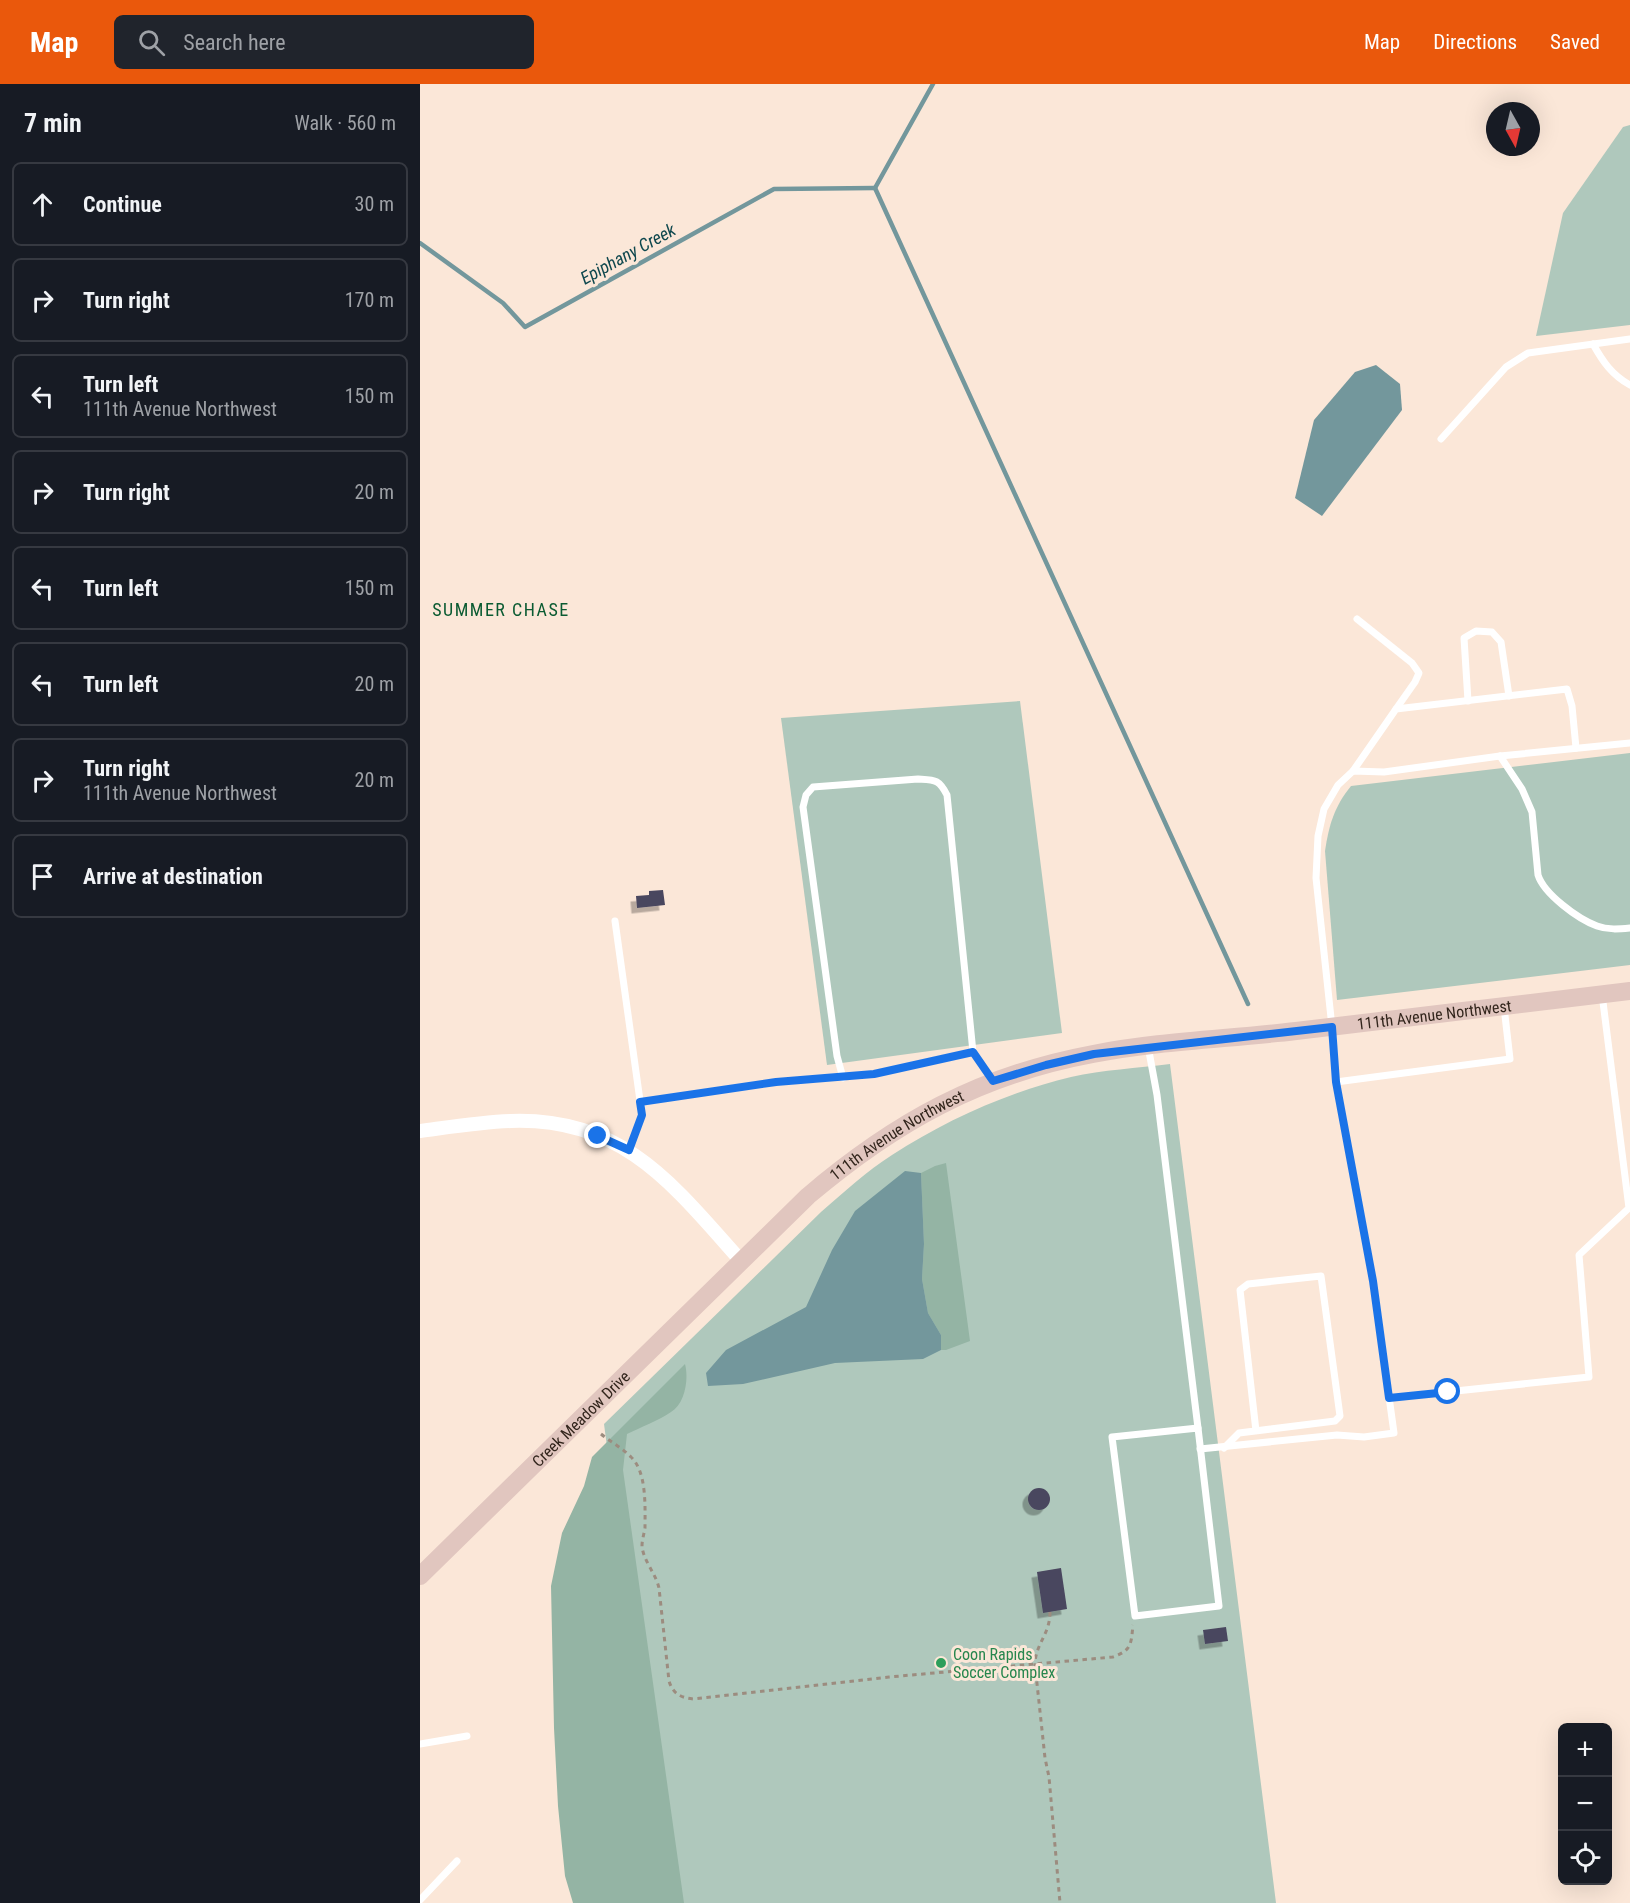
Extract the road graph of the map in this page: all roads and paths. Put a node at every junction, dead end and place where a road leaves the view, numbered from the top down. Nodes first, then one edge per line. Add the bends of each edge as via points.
1 (1630, 339) edge
2 (1593, 344) junction
3 (1630, 385) edge
4 (1441, 439) dead end
5 (1357, 619) dead end
6 (1509, 696) junction
7 (1468, 701) junction
8 (1396, 709) junction
9 (1630, 742) edge
10 (1576, 748) junction
11 (1500, 756) junction
12 (1353, 771) junction
13 (615, 921) dead end
14 (1630, 928) edge
15 (1630, 991) edge
16 (1602, 994) junction
17 (1504, 1006) junction
18 (1332, 1027) junction
19 (1148, 1046) junction
20 (973, 1052) junction
21 (843, 1078) junction
22 (993, 1081) junction
23 (1336, 1082) junction
24 (640, 1102) junction
25 (420, 1131) edge
26 (629, 1150) junction
27 (742, 1262) junction
28 (1389, 1398) junction
29 (1198, 1428) junction
30 (1257, 1431) junction
31 (601, 1434) dead end
32 (1224, 1448) junction
33 (1200, 1449) junction
34 (420, 1576) edge
35 (1050, 1612) dead end
36 (1135, 1616) junction
37 (1035, 1665) junction
38 (467, 1736) dead end
39 (420, 1744) edge
40 (457, 1861) dead end
41 (420, 1900) edge
42 (1060, 1903) edge

1 - 2 lane
2 - 3 lane via 1604,364
2 - 4 lane via 1528,353 1506,367
5 - 8 lane via 1419,673
6 - 7 lane
6 - 7 lane via 1501,642 1492,632 1476,631 1464,638
6 - 10 lane via 1567,688
7 - 8 lane
8 - 12 lane
9 - 10 lane
10 - 11 lane
11 - 12 lane via 1384,772
11 - 14 lane via 1532,812 1540,883 1586,921 1599,927
12 - 18 lane via 1338,785 1324,809 1318,836 1316,878
13 - 24 lane
15 - 16 street, 111th Avenue Northwest
16 - 17 street, 111th Avenue Northwest
16 - 28 lane via 1629,1208 1580,1255 1589,1377
17 - 18 street, 111th Avenue Northwest
17 - 23 lane via 1510,1059
18 - 19 street, 111th Avenue Northwest
18 - 23 lane
19 - 22 street, 111th Avenue Northwest via 1084,1056
19 - 29 lane
20 - 21 lane
20 - 21 lane via 947,795 942,786 934,780 918,780 813,787 803,807
20 - 22 lane
21 - 24 lane via 776,1082
22 - 27 street, 111th Avenue Northwest via 924,1113 846,1164
23 - 28 lane via 1373,1281
24 - 26 lane via 642,1115
25 - 26 street via 512,1121 551,1123 582,1130
26 - 27 street via 679,1191
27 - 34 street, Creek Meadow Drive
28 - 32 lane via 1394,1433 1337,1435
29 - 33 lane
29 - 36 lane via 1112,1437
30 - 30 lane via 1335,1421 1340,1416 1321,1276 1248,1284 1240,1290
30 - 32 lane via 1239,1433
31 - 37 path via 631,1456 641,1477 645,1511 643,1553 657,1577 669,1681 679,1696 694,1699
32 - 33 lane
33 - 36 lane via 1219,1606
35 - 37 path
36 - 37 path via 1130,1646 1125,1653
37 - 42 path
38 - 39 lane
40 - 41 lane

